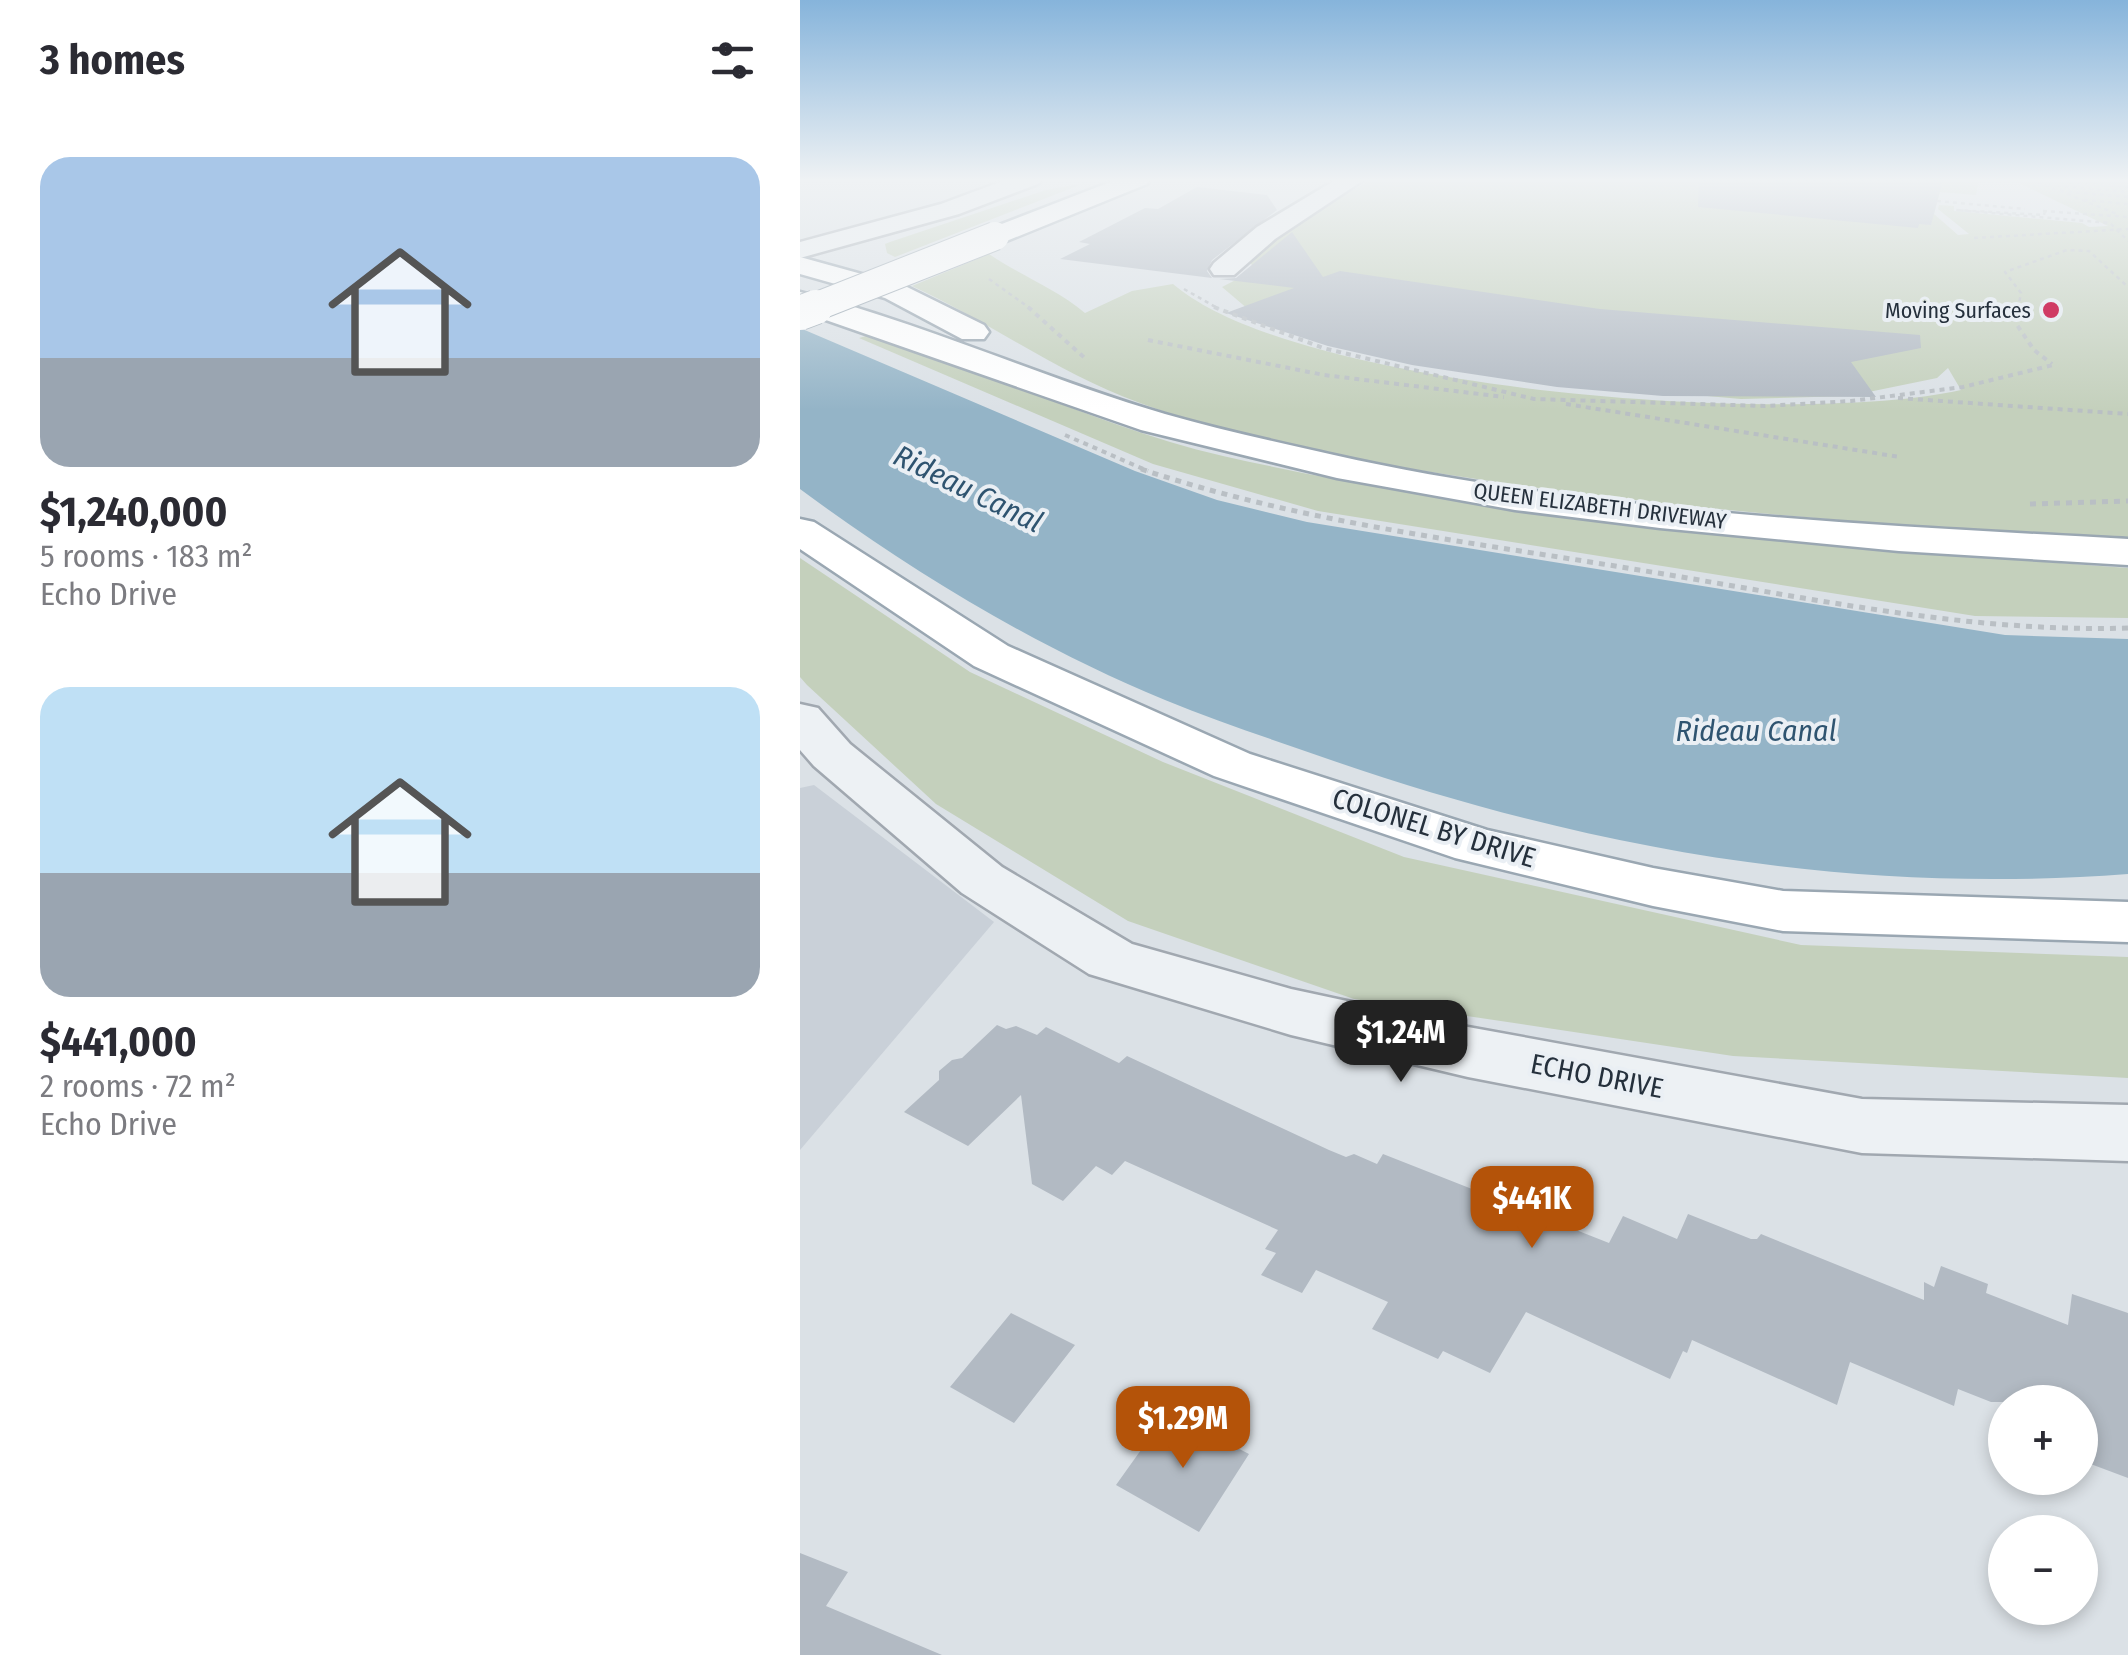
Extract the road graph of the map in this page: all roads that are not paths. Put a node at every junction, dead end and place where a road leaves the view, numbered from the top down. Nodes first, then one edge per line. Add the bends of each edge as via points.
1 (944, 256) edge
2 (1239, 256) edge
3 (800, 265) edge
4 (1224, 269) dead end
5 (800, 302) edge
6 (800, 313) edge
7 (1088, 380) junction
8 (800, 531) edge
9 (2128, 552) edge
10 (810, 747) edge
11 (2128, 922) edge
12 (2128, 1133) edge

1 - 6 main road, bridge
2 - 4 street
3 - 7 main road, QUEEN ELIZABETH DRIVEWAY via 916,301
5 - 7 main road, QUEEN ELIZABETH DRIVEWAY
7 - 9 main road, QUEEN ELIZABETH DRIVEWAY via 1154,422 1246,447 1515,498 1818,532
8 - 11 main road, COLONEL BY DRIVE via 991,656 1232,765 1476,845 1783,912
10 - 12 street, ECHO DRIVE via 982,880 1111,959 1255,1002 1468,1052 1862,1126

